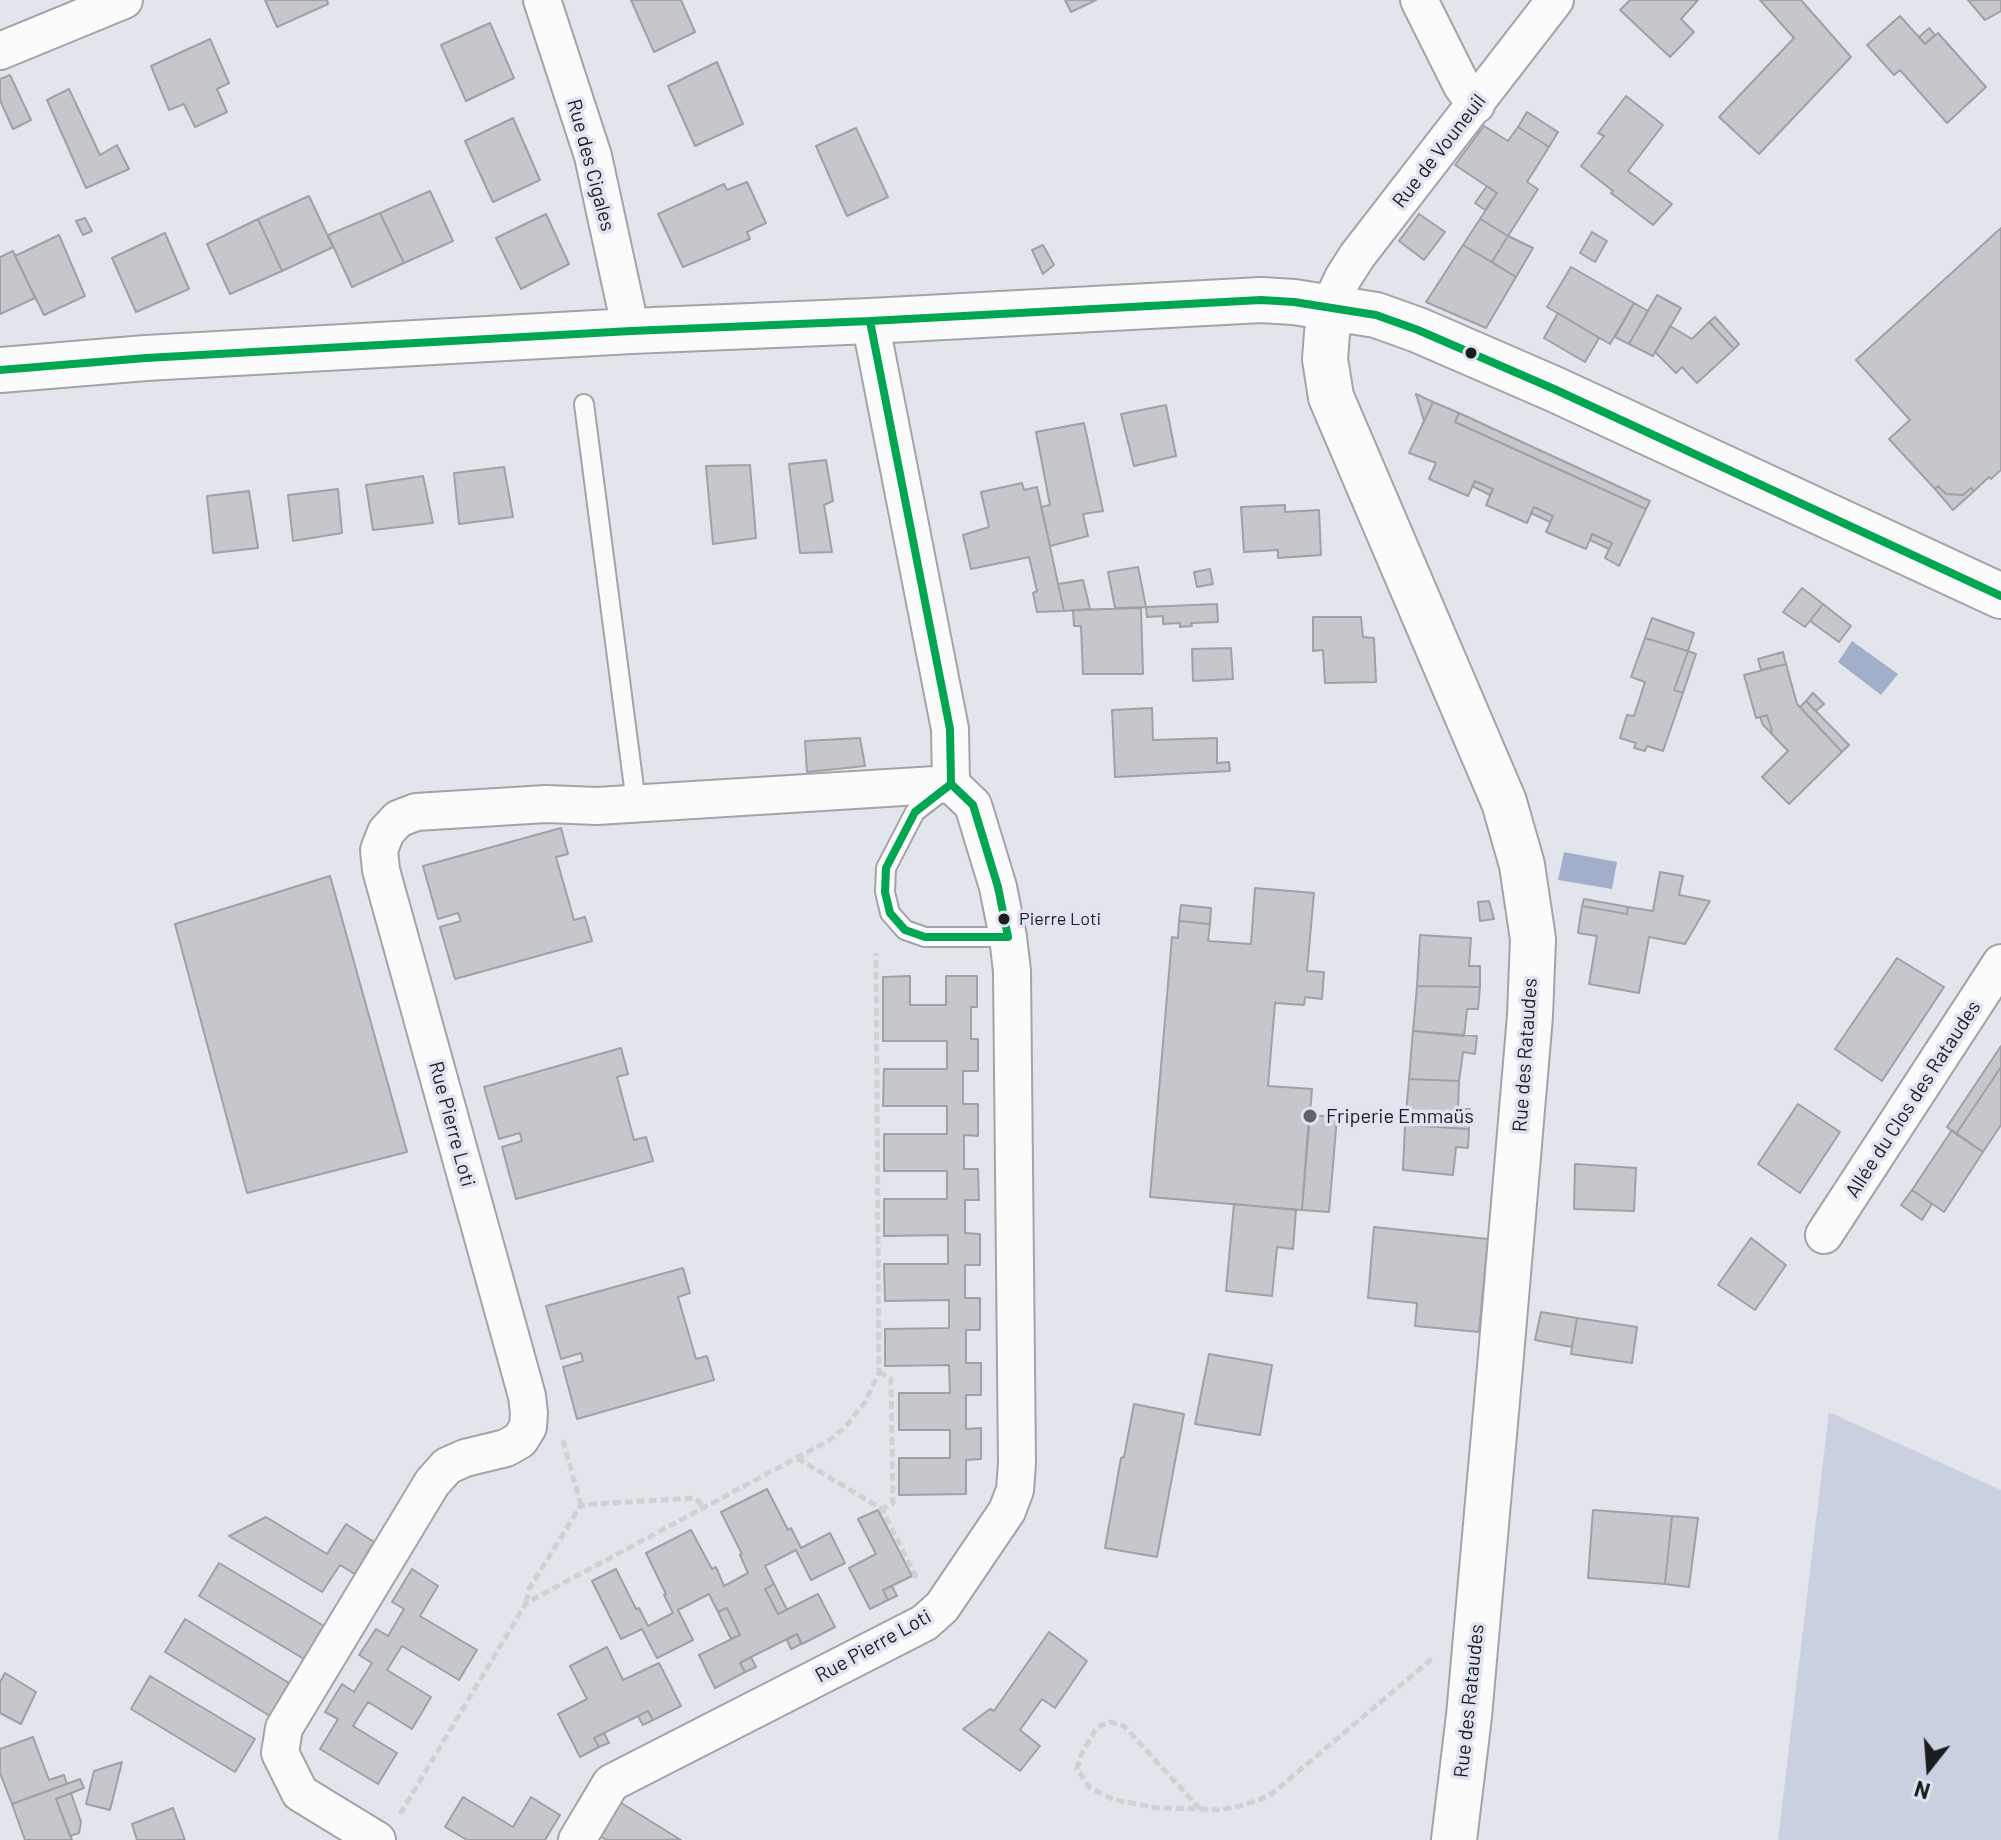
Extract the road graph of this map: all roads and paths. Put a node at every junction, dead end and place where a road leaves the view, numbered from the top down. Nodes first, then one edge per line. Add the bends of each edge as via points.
1 (124, 0) edge
2 (542, 0) edge
3 (1419, 0) edge
4 (1555, 0) edge
5 (0, 51) edge
6 (1476, 105) junction
7 (1332, 307) junction
8 (870, 321) junction
9 (631, 331) junction
10 (0, 370) edge
11 (584, 404) dead end
12 (2001, 596) edge
13 (951, 784) junction
14 (636, 803) junction
15 (1008, 937) junction
16 (876, 953) dead end
17 (2001, 963) edge
18 (1824, 1235) dead end
19 (879, 1372) junction
20 (528, 1427) junction
21 (797, 1458) junction
22 (581, 1505) junction
23 (705, 1508) junction
24 (882, 1509) junction
25 (526, 1603) junction
26 (934, 1614) junction
27 (1477, 1621) junction
28 (1200, 1809) junction
29 (387, 1830) edge
30 (577, 1840) edge
31 (1454, 1840) edge

1 - 5 street
2 - 9 street, Rue des Cigales via 593,156
3 - 6 street
4 - 6 street, Rue de Vouneuil
6 - 7 street, Rue de Vouneuil via 1357,256
7 - 8 street via 1261,300
7 - 12 street via 1418,330
7 - 27 street, Rue des Rataudes via 1325,359 1331,397 1504,802 1522,865 1533,939
8 - 9 street
8 - 13 street via 950,729
9 - 10 street
11 - 14 lane
13 - 14 street, Rue Pierre Loti
13 - 15 street, Rue Pierre Loti via 973,805
13 - 15 lane via 915,812 886,868 890,913 905,930 925,937
14 - 20 street, Rue Pierre Loti via 416,812 392,825 379,850 527,1396
15 - 26 street, Rue Pierre Loti via 1015,1490 1007,1511
16 - 19 path
17 - 18 street, Allée du Clos des Rataudes
19 - 21 path via 847,1425
19 - 24 path via 891,1379 893,1503
20 - 22 path via 557,1419
20 - 29 street via 520,1440 447,1466 432,1483 284,1728 280,1753 300,1793
21 - 23 path
21 - 24 path
22 - 23 path via 695,1498
22 - 25 path via 529,1589
23 - 25 path
24 - 26 path
25 - 29 path
26 - 30 street, Rue Pierre Loti via 611,1783
27 - 28 path via 1269,1796 1219,1810
27 - 31 street, Rue des Rataudes
28 - 28 path via 1115,1800 1090,1788 1077,1769 1097,1727 1111,1722 1124,1726

